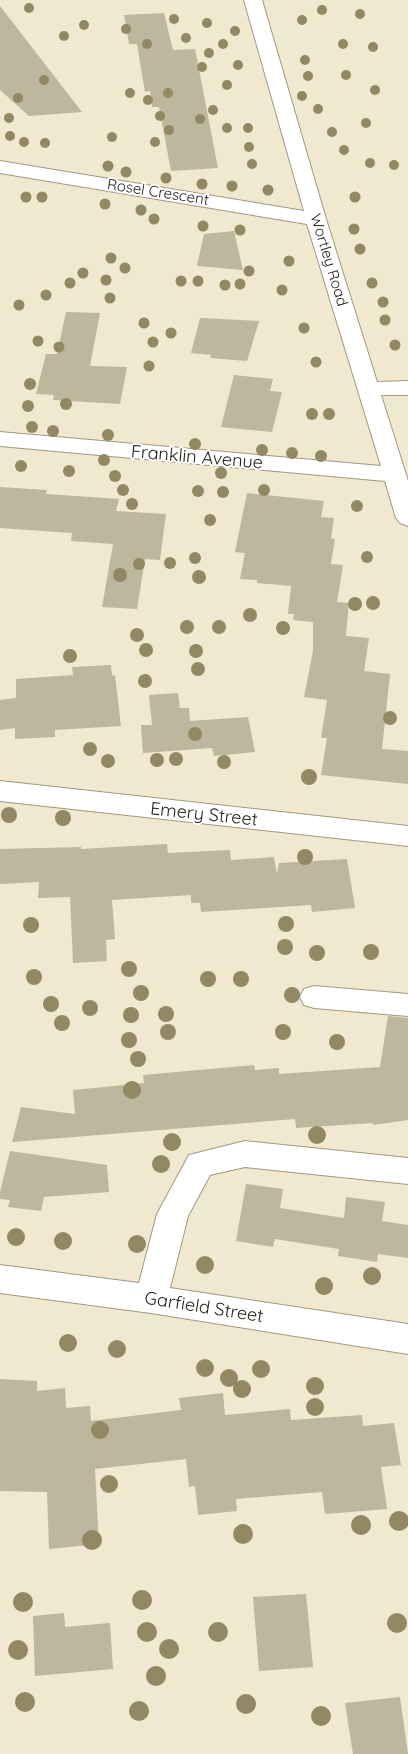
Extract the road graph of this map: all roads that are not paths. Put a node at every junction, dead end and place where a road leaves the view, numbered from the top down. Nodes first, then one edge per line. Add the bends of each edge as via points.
1 (253, 0) edge
2 (0, 168) edge
3 (316, 219) junction
4 (408, 388) edge
5 (368, 389) junction
6 (0, 439) edge
7 (395, 475) junction
8 (408, 518) edge
9 (0, 791) edge
10 (408, 836) edge
11 (314, 998) dead end
12 (408, 1005) edge
13 (408, 1171) edge
14 (0, 1279) edge
15 (151, 1298) junction
16 (408, 1339) edge

1 - 3 street, Wortley Road
2 - 3 street, Rosel Crescent
3 - 5 street, Wortley Road
4 - 5 street
5 - 7 street, Wortley Road
6 - 7 street, Franklin Avenue
7 - 8 street, Wortley Road
9 - 10 street, Emery Street
11 - 12 street
13 - 15 street via 245,1154 200,1164 173,1214
14 - 15 street, Garfield Street
15 - 16 street, Garfield Street

